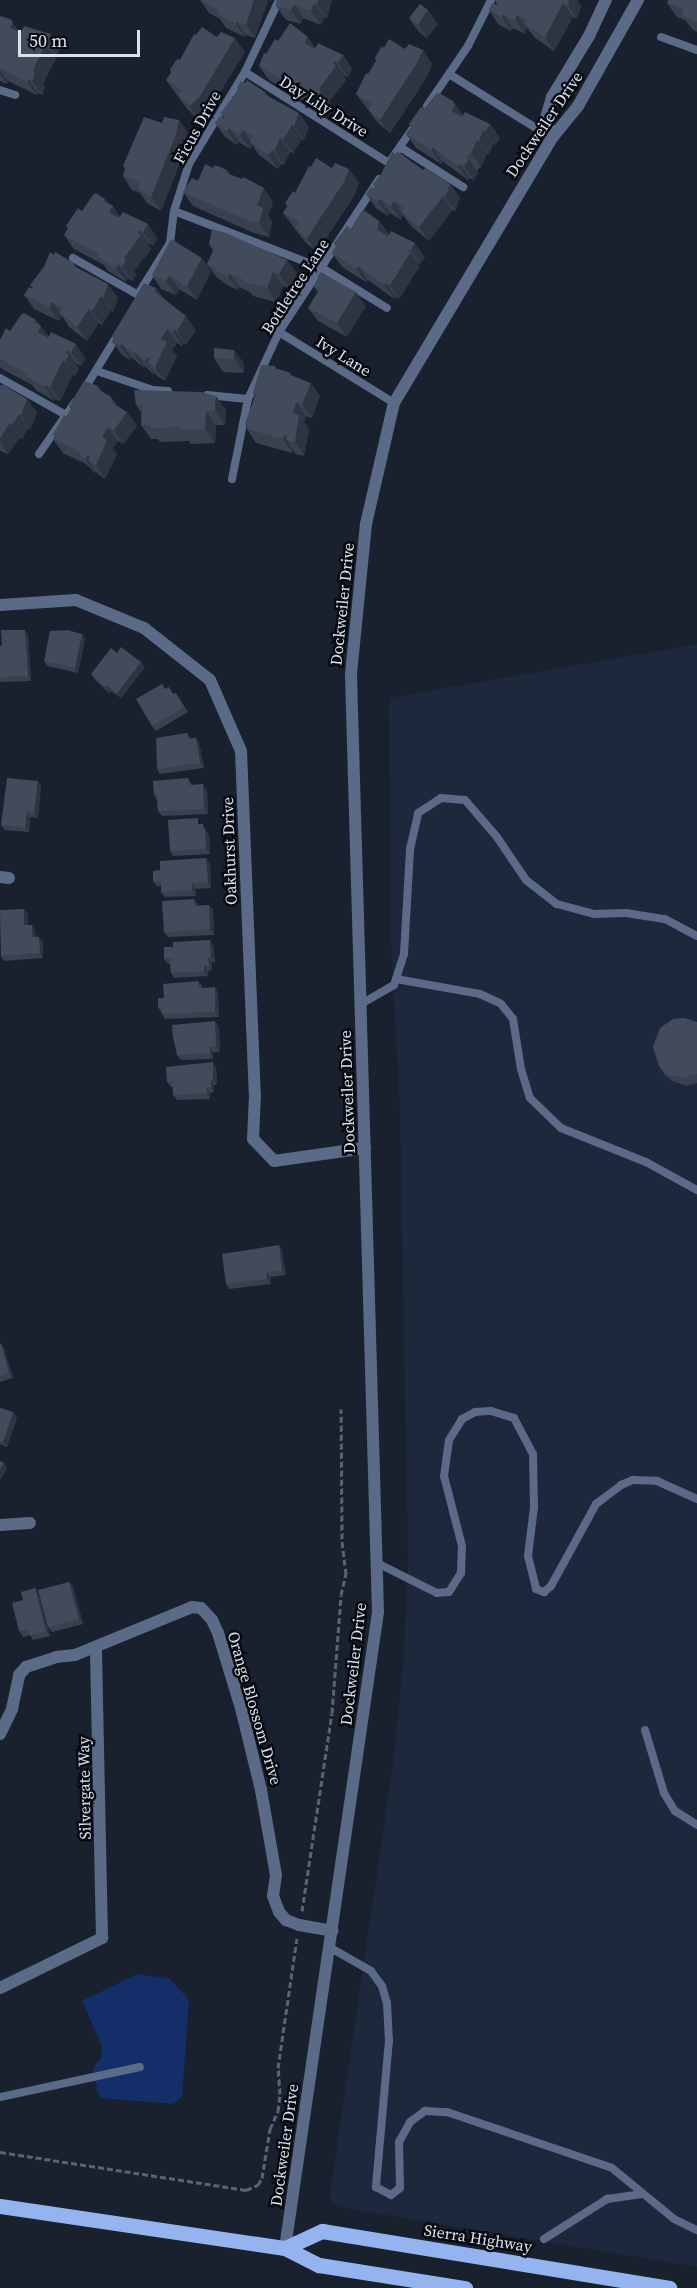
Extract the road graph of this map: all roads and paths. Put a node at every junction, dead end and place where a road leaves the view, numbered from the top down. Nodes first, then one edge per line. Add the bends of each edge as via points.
1 (279, 0) edge
2 (491, 0) edge
3 (606, 0) edge
4 (638, 0) edge
5 (661, 37) dead end
6 (697, 50) edge
7 (245, 72) junction
8 (449, 74) junction
9 (0, 90) edge
10 (15, 95) edge
11 (424, 111) edge
12 (418, 120) edge
13 (552, 138) junction
14 (400, 147) junction
15 (389, 163) junction
16 (463, 186) edge
17 (174, 211) junction
18 (73, 258) edge
19 (322, 268) junction
20 (138, 295) junction
21 (133, 304) edge
22 (387, 308) dead end
23 (123, 324) edge
24 (279, 332) junction
25 (98, 371) junction
26 (0, 378) edge
27 (177, 392) edge
28 (200, 394) edge
29 (248, 399) junction
30 (394, 403) junction
31 (66, 416) junction
32 (39, 454) dead end
33 (232, 479) dead end
34 (0, 605) edge
35 (697, 936) edge
36 (396, 979) junction
37 (361, 1004) junction
38 (365, 1148) junction
39 (697, 1190) edge
40 (341, 1409) dead end
41 (697, 1498) edge
42 (30, 1523) dead end
43 (0, 1525) edge
44 (377, 1563) junction
45 (96, 1647) junction
46 (645, 1730) dead end
47 (0, 1734) edge
48 (697, 1825) edge
49 (299, 1925) junction
50 (332, 1931) junction
51 (329, 1947) junction
52 (0, 1988) edge
53 (140, 2067) dead end
54 (0, 2097) edge
55 (0, 2152) edge
56 (640, 2194) junction
57 (0, 2205) edge
58 (697, 2230) edge
59 (544, 2239) dead end
60 (285, 2248) junction
61 (465, 2288) edge
62 (669, 2288) edge

1 - 7 lane, Ficus Drive
2 - 8 lane
3 - 13 street via 552,97 546,118
4 - 13 street, Dockweiler Drive via 578,106
5 - 6 lane
7 - 15 lane, Day Lily Drive
7 - 17 lane, Ficus Drive via 189,164
8 - 11 lane
8 - 13 lane
9 - 10 lane
12 - 14 lane, Bottletree Lane
13 - 30 street, Dockweiler Drive
14 - 15 lane, Bottletree Lane
14 - 16 lane
15 - 19 lane, Bottletree Lane
17 - 19 lane
17 - 20 lane, Ficus Drive via 170,243
18 - 20 lane
19 - 22 lane
19 - 24 lane, Bottletree Lane
20 - 21 lane, Ficus Drive
23 - 25 lane
24 - 29 lane, Bottletree Lane
24 - 30 lane, Ivy Lane
25 - 27 lane via 153,390
25 - 31 lane
26 - 31 lane
28 - 29 lane
29 - 33 lane, Bottletree Lane
30 - 37 street, Dockweiler Drive via 366,524 351,674
31 - 32 lane
34 - 38 street, Oakhurst Drive via 76,600 144,628 210,680 241,751 255,1095 253,1139 274,1161
35 - 36 lane via 665,919 626,913 594,914 557,904 526,880 497,837 465,800 441,798 418,813 410,849 404,954
36 - 37 lane via 394,985
36 - 39 lane via 480,994 501,1004 513,1019 530,1098 561,1128 646,1162
37 - 38 street, Dockweiler Drive
38 - 44 street, Dockweiler Drive
40 - 49 path via 346,1575 340,1595 332,1713
41 - 44 lane via 657,1481 633,1480 621,1485 596,1504 551,1586 544,1592 536,1589 528,1556 534,1507 533,1454 514,1418 475,1412 462,1419 449,1440 444,1476 462,1546 461,1573 456,1582 448,1592 437,1593
42 - 43 street
44 - 50 street, Dockweiler Drive via 378,1612
45 - 47 street, Orange Blossom Drive via 33,1664 21,1671 12,1709
45 - 49 street, Orange Blossom Drive via 192,1607 201,1608 212,1620 241,1708 261,1790 276,1875 273,1896 286,1920
45 - 52 street, Silvergate Way via 102,1938
46 - 48 lane via 664,1793 675,1811
49 - 50 street, Orange Blossom Drive
49 - 55 path via 278,2068 278,2111 270,2129 258,2185 246,2190
50 - 51 street, Dockweiler Drive
51 - 56 lane via 371,1971 382,1986 387,2004 389,2040 376,2187 391,2195 400,2188 399,2142 410,2122 425,2111 447,2112 612,2168
51 - 60 street, Dockweiler Drive
53 - 54 lane
56 - 58 lane
56 - 59 lane via 607,2199
57 - 60 main road
60 - 61 main road via 319,2265
60 - 62 main road, Sierra Highway via 322,2231

